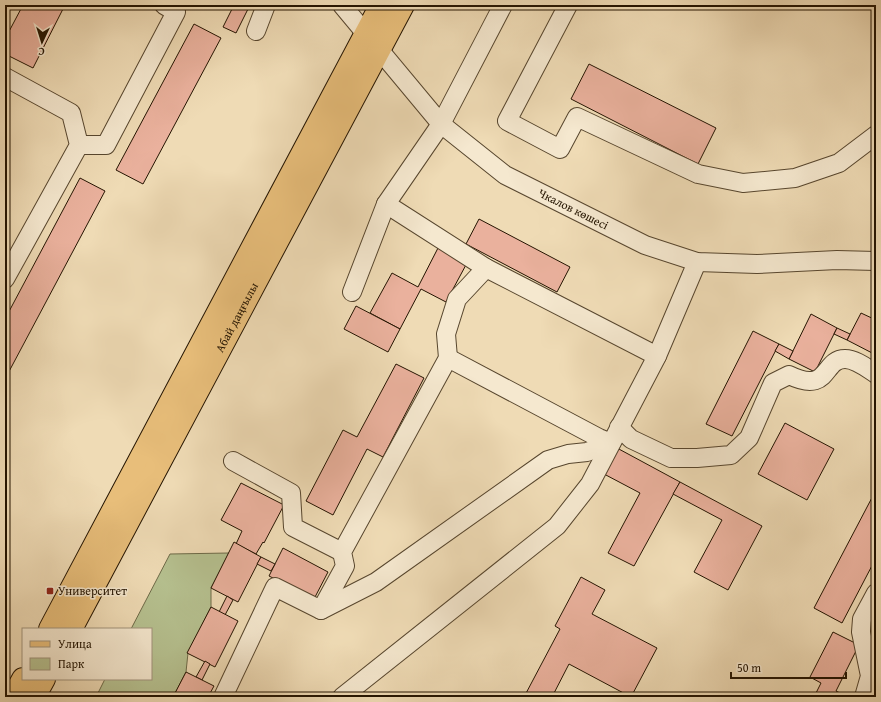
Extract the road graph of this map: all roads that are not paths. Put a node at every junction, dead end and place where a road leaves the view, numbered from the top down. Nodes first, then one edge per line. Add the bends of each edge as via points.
1 (164, 5) edge
2 (266, 5) edge
3 (342, 5) edge
4 (381, 5) edge
5 (403, 5) edge
6 (503, 5) edge
7 (568, 5) edge
8 (256, 32) dead end
9 (372, 42) junction
10 (5, 77) edge
11 (441, 124) junction
12 (876, 135) edge
13 (79, 145) junction
14 (386, 204) junction
15 (876, 261) edge
16 (697, 262) junction
17 (486, 268) junction
18 (5, 280) edge
19 (352, 292) dead end
20 (657, 356) junction
21 (448, 358) junction
22 (876, 374) edge
23 (615, 435) junction
24 (233, 461) dead end
25 (342, 552) junction
26 (876, 593) edge
27 (321, 610) junction
28 (51, 628) edge
29 (72, 628) edge
30 (22, 680) edge
31 (43, 680) edge
32 (13, 697) edge
33 (34, 697) edge
34 (223, 697) edge
35 (342, 697) edge
36 (864, 697) edge

1 - 13 street via 176,12 106,145
2 - 8 street
3 - 9 street, Чкалов көшесі
4 - 9 main road, Абай даңғылы
5 - 9 main road, Абай даңғылы
6 - 11 street
7 - 12 street via 507,121 560,150 577,117 698,174 743,183 795,178 839,163
9 - 11 street, Чкалов көшесі
9 - 28 main road, Абай даңғылы
9 - 29 main road, Абай даңғылы
10 - 13 street via 71,113
11 - 14 street
11 - 16 street, Чкалов көшесі via 505,175 645,245
13 - 18 street
14 - 17 street
14 - 19 street
15 - 16 street, Чкалов көшесі via 758,264
16 - 20 street
17 - 20 street
17 - 21 street via 457,299 446,334
20 - 23 street
21 - 23 street via 599,438
21 - 25 street
22 - 23 street via 861,364 846,359 836,361 823,377 813,381 800,380 789,374 774,383 749,438 731,455 671,458 631,439
23 - 27 street via 594,450 548,460 376,582
23 - 35 street via 590,484 557,526
24 - 25 street via 291,493 293,527
25 - 27 street via 345,566
26 - 36 street via 862,619 861,632 870,676
27 - 34 street via 275,587
30 - 32 main road
31 - 33 main road

